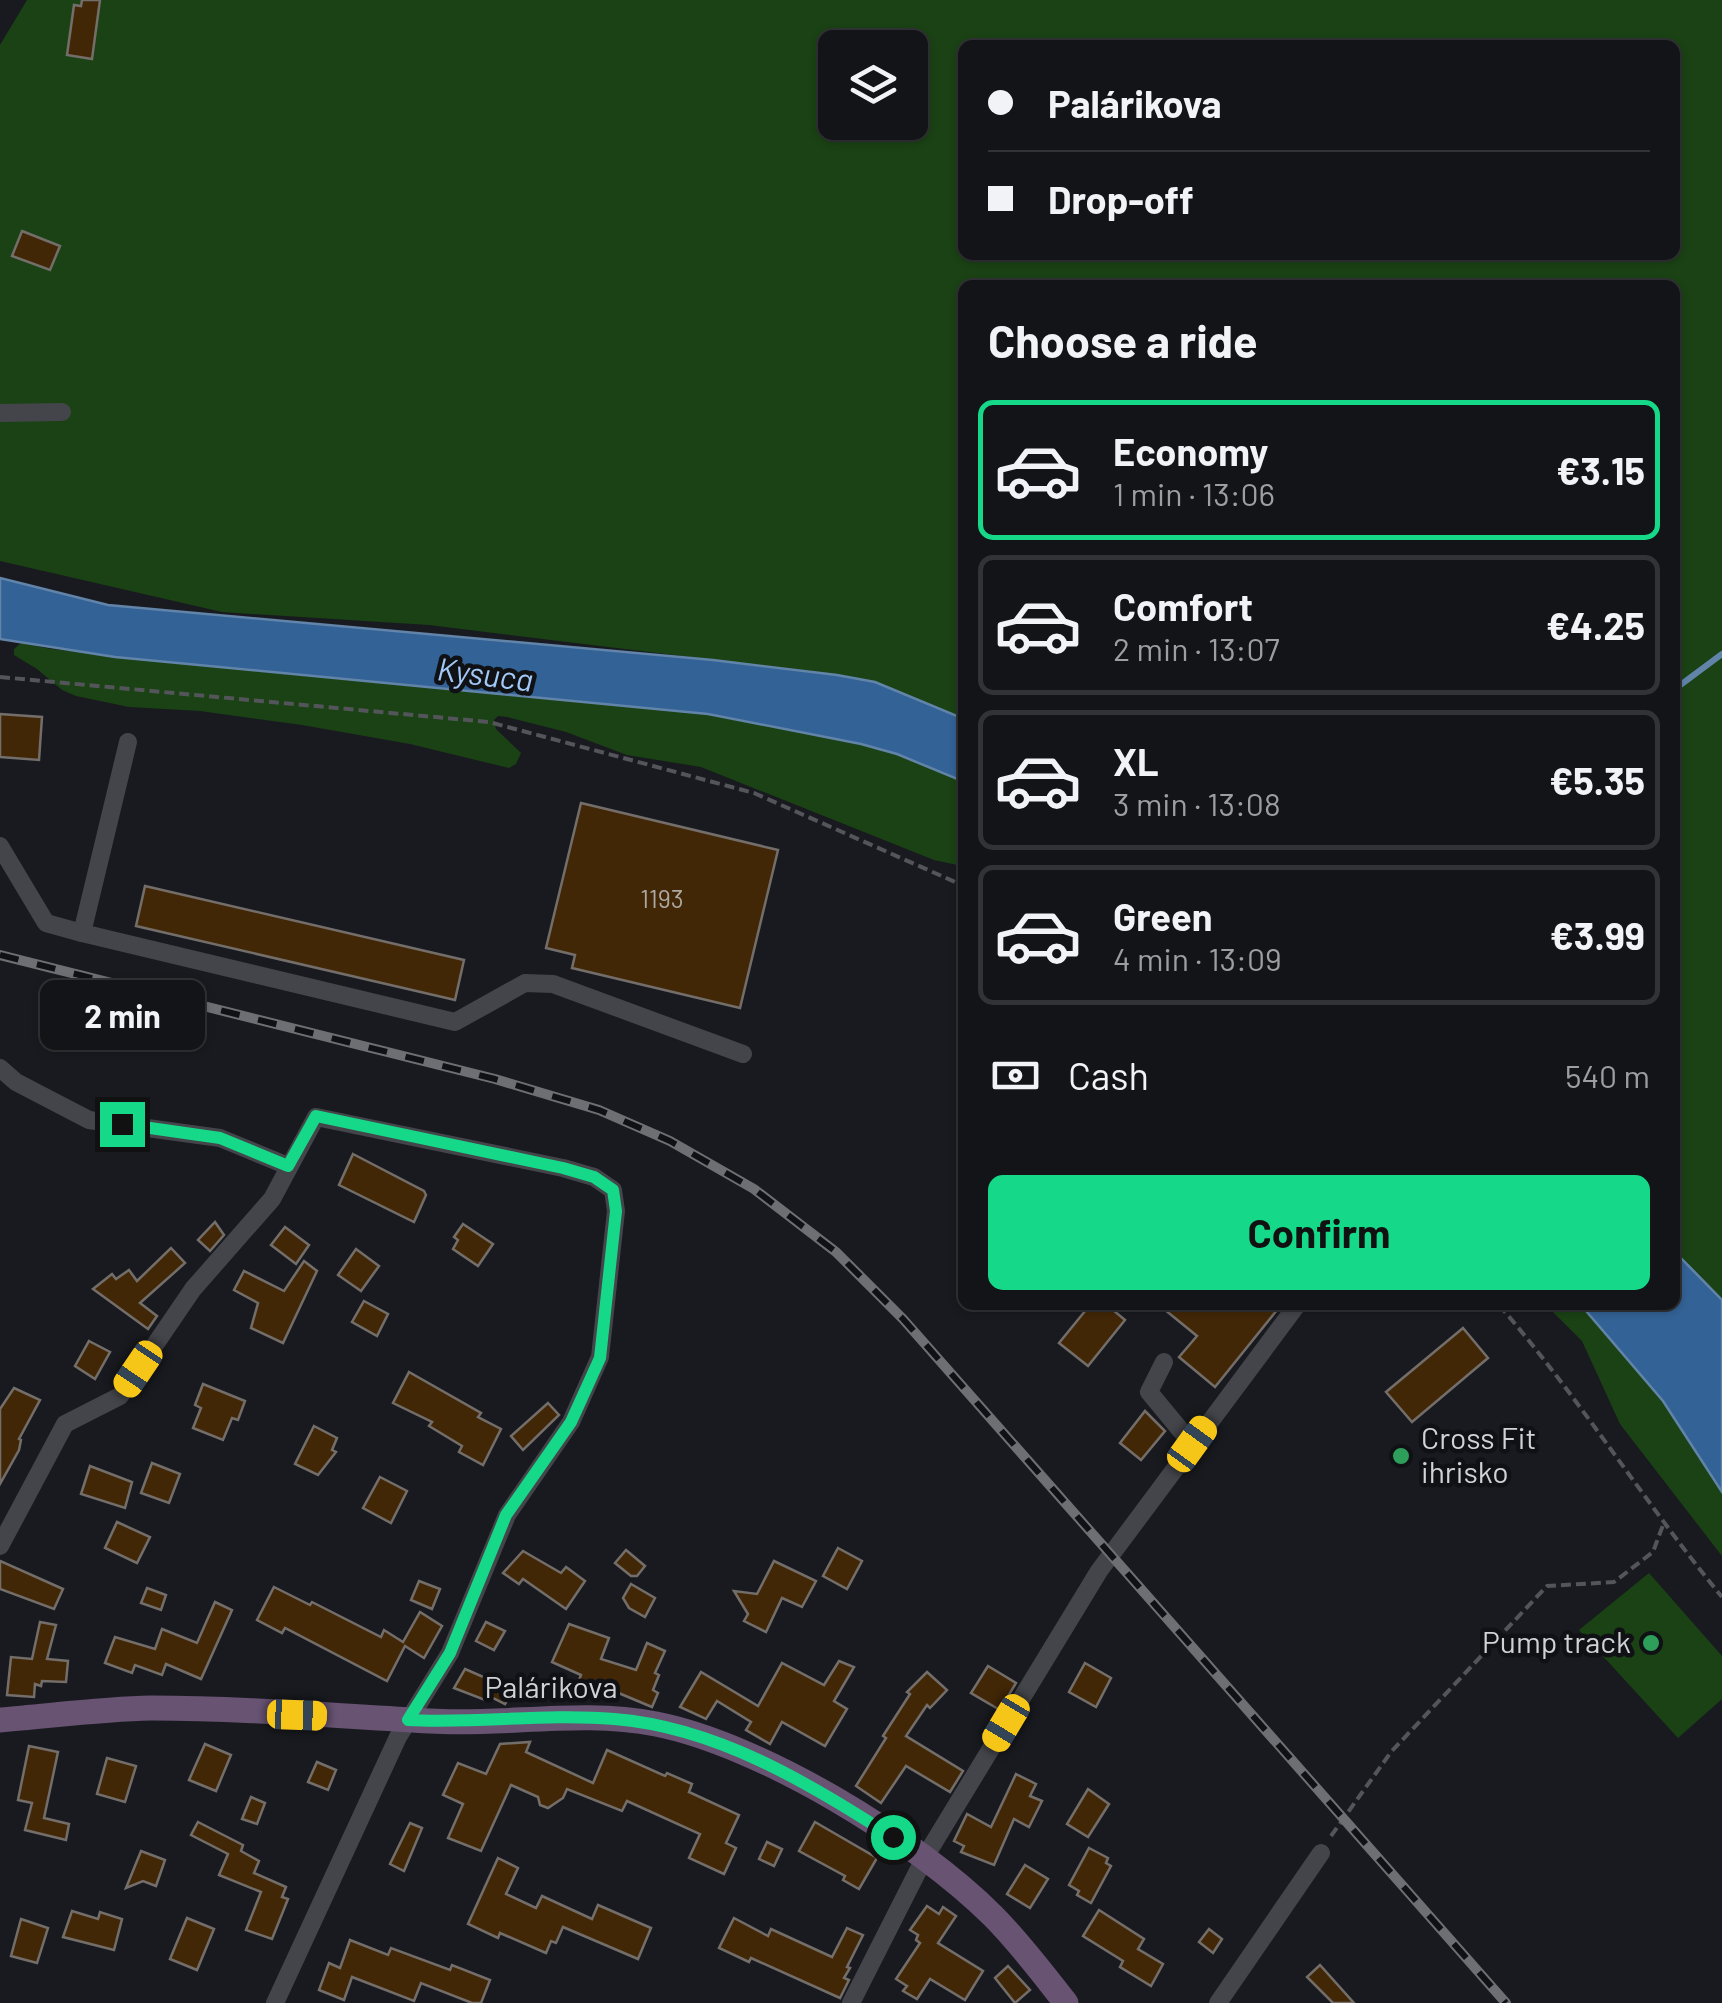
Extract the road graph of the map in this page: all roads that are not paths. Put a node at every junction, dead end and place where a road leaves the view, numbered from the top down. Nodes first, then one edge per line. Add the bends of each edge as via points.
1 (0, 412) edge
2 (62, 412) dead end
3 (128, 742) dead end
4 (0, 846) edge
5 (82, 934) junction
6 (743, 1054) dead end
7 (0, 1068) edge
8 (288, 1166) junction
9 (1293, 1310) edge
10 (1164, 1362) dead end
11 (1192, 1444) junction
12 (0, 1546) edge
13 (0, 1720) edge
14 (408, 1720) junction
15 (1321, 1853) road end
16 (925, 1857) junction
17 (274, 2003) edge
18 (851, 2003) edge
19 (1066, 2003) edge
20 (1218, 2003) edge

1 - 2 street
3 - 5 street
4 - 5 street via 46,922
5 - 6 street via 455,1022 525,984 553,984
7 - 8 street via 89,1120 220,1138
8 - 12 street via 272,1199 194,1289 120,1396 66,1424
8 - 14 street via 316,1116 563,1168 613,1190 600,1358 571,1422 506,1515 450,1653
9 - 11 street
10 - 11 street via 1149,1392
11 - 16 street via 1093,1580
13 - 14 main road, Palárikova via 149,1708
14 - 16 main road, Palárikova via 612,1718 656,1724 752,1757
14 - 17 street
15 - 20 street
16 - 18 street
16 - 19 main road, Palárikova via 992,1915

